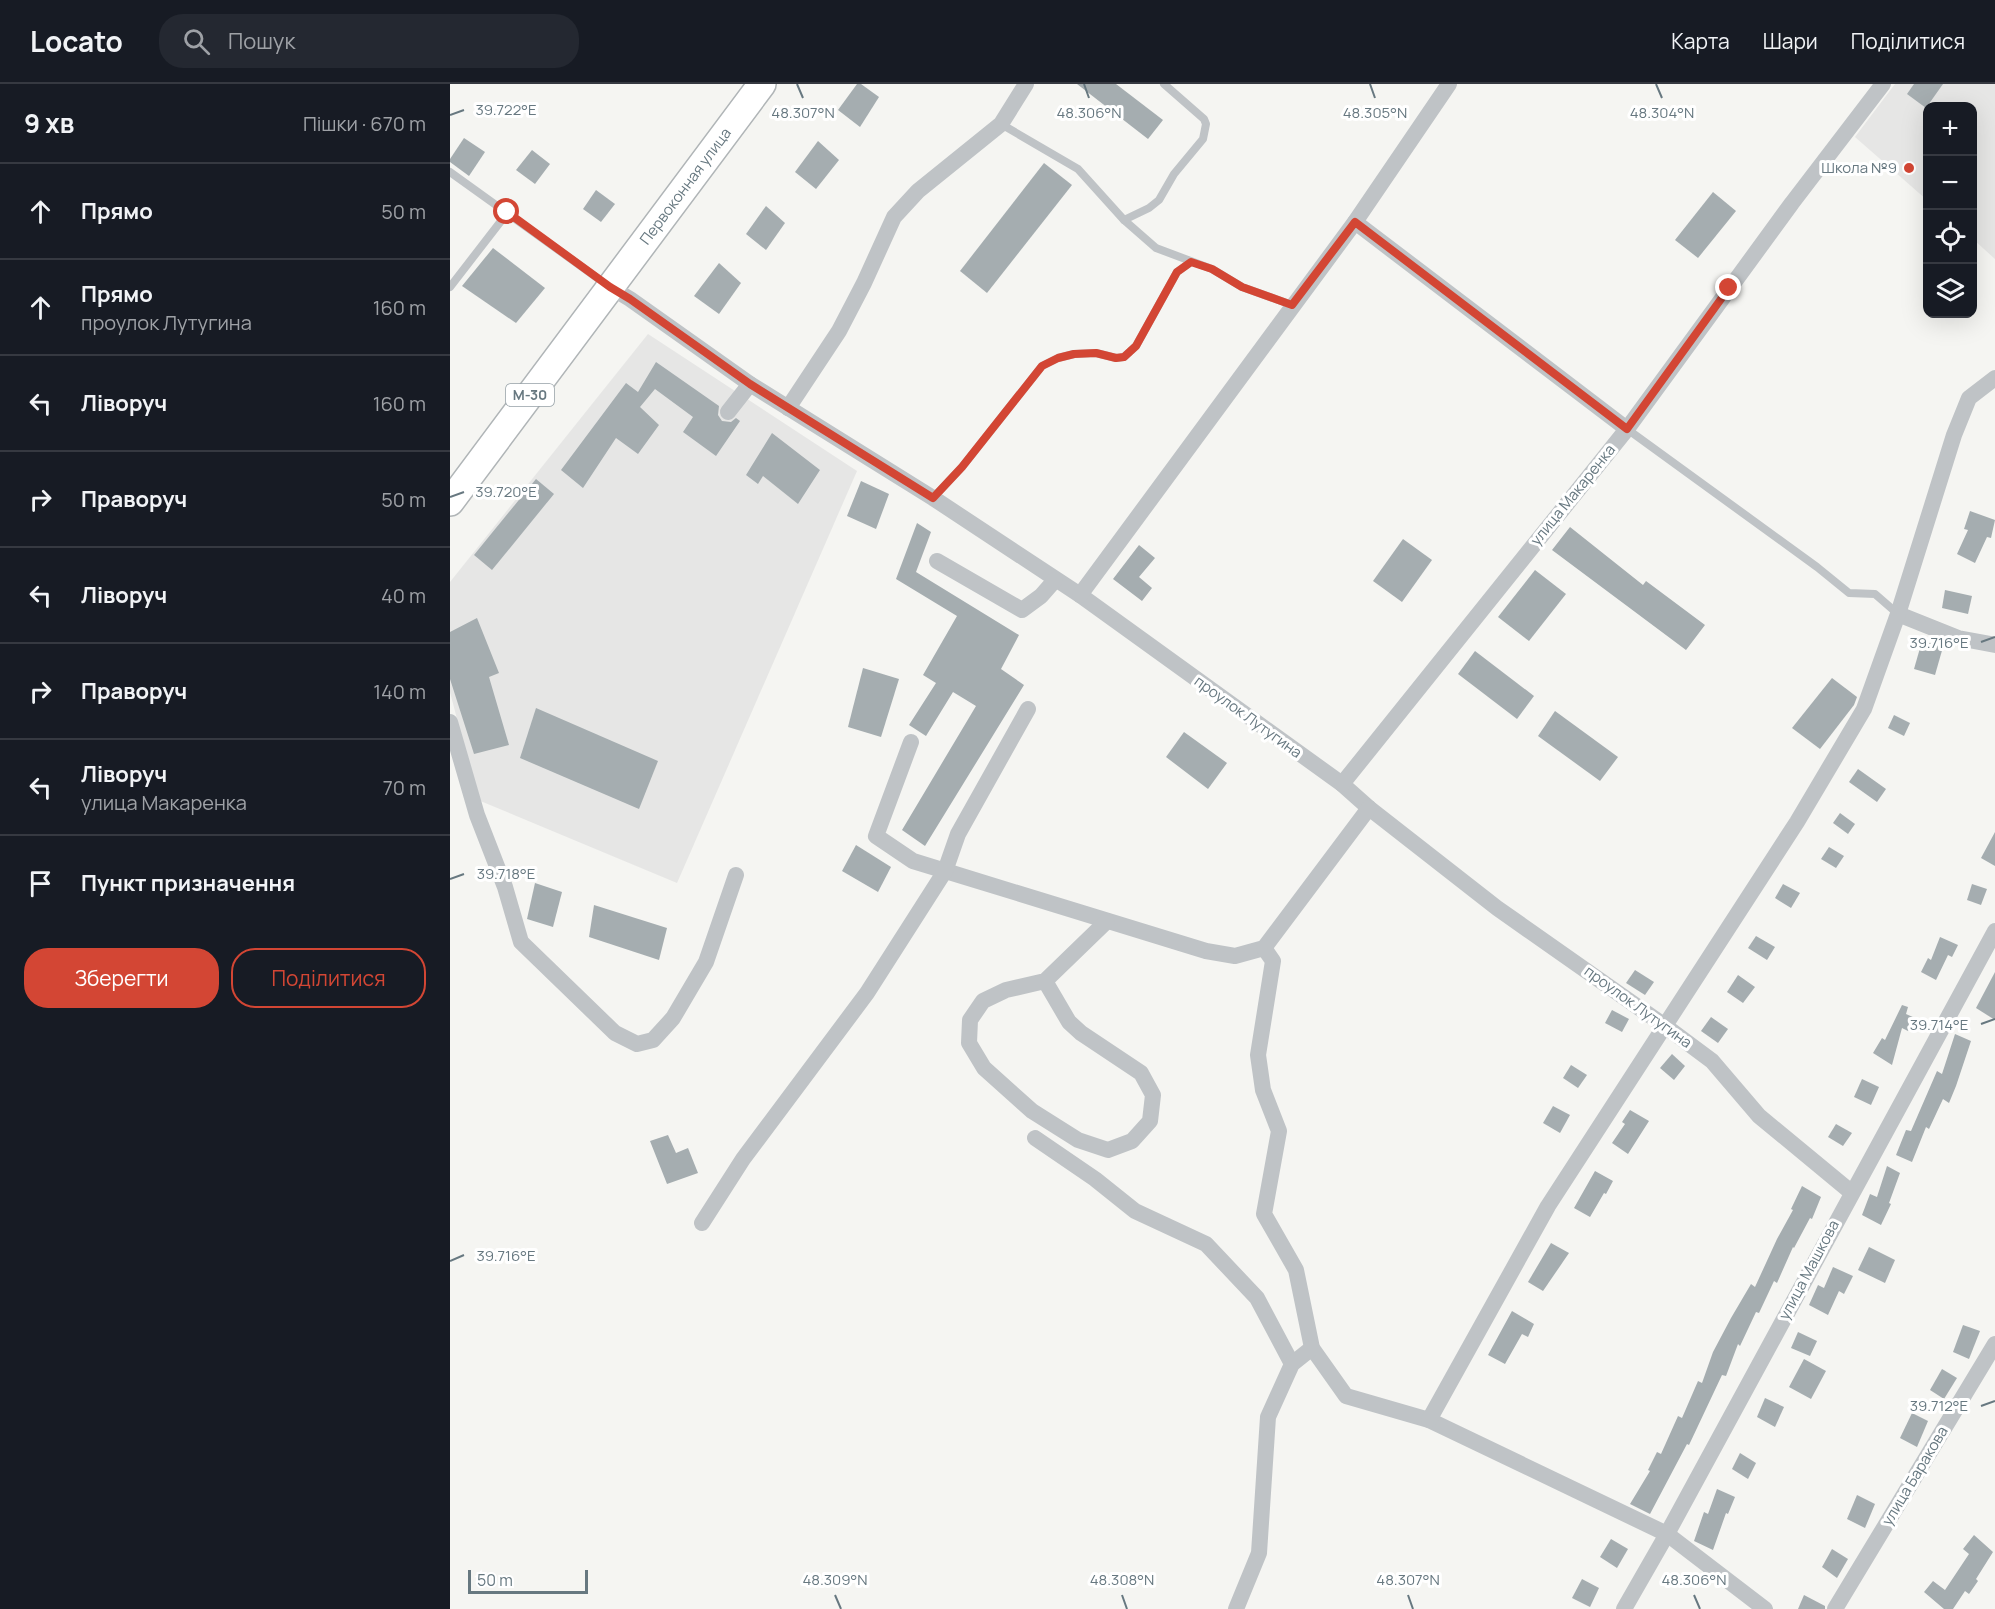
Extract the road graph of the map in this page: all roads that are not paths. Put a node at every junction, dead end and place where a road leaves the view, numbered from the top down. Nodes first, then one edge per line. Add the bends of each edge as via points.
1 (762, 84) edge
2 (1026, 84) edge
3 (1164, 84) edge
4 (1449, 84) edge
5 (1883, 84) edge
6 (1001, 124) junction
7 (450, 171) edge
8 (507, 212) junction
9 (1124, 220) junction
10 (1355, 222) junction
11 (1191, 262) junction
12 (450, 287) edge
13 (610, 287) junction
14 (1292, 305) junction
15 (1995, 378) edge
16 (750, 384) junction
17 (788, 408) junction
18 (728, 412) dead end
19 (1627, 429) junction
20 (933, 498) junction
21 (450, 502) edge
22 (937, 561) dead end
23 (1054, 580) junction
24 (1080, 595) junction
25 (1898, 614) junction
26 (1995, 645) edge
27 (1028, 710) dead end
28 (450, 722) edge
29 (911, 742) dead end
30 (1342, 784) junction
31 (1369, 808) junction
32 (945, 871) junction
33 (736, 875) dead end
34 (1107, 921) junction
35 (1995, 931) edge
36 (1264, 948) junction
37 (1045, 981) junction
38 (1665, 1026) junction
39 (1035, 1138) dead end
40 (1851, 1192) junction
41 (702, 1223) dead end
42 (1995, 1344) edge
43 (1312, 1348) junction
44 (1292, 1364) junction
45 (1429, 1420) junction
46 (1667, 1534) junction
47 (1236, 1609) edge
48 (1624, 1609) edge
49 (1765, 1609) edge
50 (1835, 1609) edge

1 - 13 highway, Первоконная улица / М-30
2 - 6 street
3 - 9 lane via 1204,119 1203,139 1174,174 1160,200
4 - 10 street
5 - 19 street, улица Макаренка
6 - 9 lane via 1078,169
6 - 17 street via 918,191 894,217 840,331
7 - 8 lane
8 - 12 lane
8 - 13 lane
9 - 11 lane via 1156,248
10 - 14 street
10 - 19 street
11 - 14 lane via 1242,287
11 - 20 lane via 1177,272 1136,346 1124,357 1074,354 1042,366
13 - 16 street, проулок Лутугина
13 - 21 highway, М-30
14 - 24 street
15 - 25 street via 1969,398
16 - 17 street, проулок Лутугина
16 - 18 street
17 - 20 street, проулок Лутугина
19 - 25 lane via 1849,592 1875,594
19 - 30 street, улица Макаренка
20 - 23 street, проулок Лутугина
22 - 23 street via 1022,610
23 - 24 street, проулок Лутугина
24 - 30 street, проулок Лутугина
25 - 26 street via 1958,638
25 - 38 street via 1864,709 1797,822
27 - 32 street via 958,834
28 - 33 street via 521,942 615,1033 637,1044 653,1040 673,1018 706,962
29 - 32 street via 876,837 913,861
30 - 31 street, проулок Лутугина
31 - 36 street
31 - 38 street, проулок Лутугина via 1497,908
32 - 34 street
32 - 41 street via 867,993 743,1159
34 - 36 street via 1235,956
34 - 37 street
35 - 40 street, улица Машкова
36 - 43 street via 1273,961 1258,1055 1263,1090 1279,1131 1264,1214 1296,1270
37 - 37 street via 1069,1022 1141,1073 1153,1095 1150,1121 1132,1141 1108,1150 1078,1140 1024,1104 984,1068 969,1043 970,1020 983,1000
38 - 40 street, проулок Лутугина via 1712,1061 1759,1116
38 - 45 street via 1548,1206
39 - 44 street via 1135,1211 1206,1244 1257,1298
40 - 46 street, улица Машкова
42 - 50 street, улица Баракова
43 - 44 street
43 - 45 street via 1346,1396
44 - 47 street via 1268,1417 1259,1553
45 - 46 street
46 - 48 street, улица Машкова
46 - 49 street

